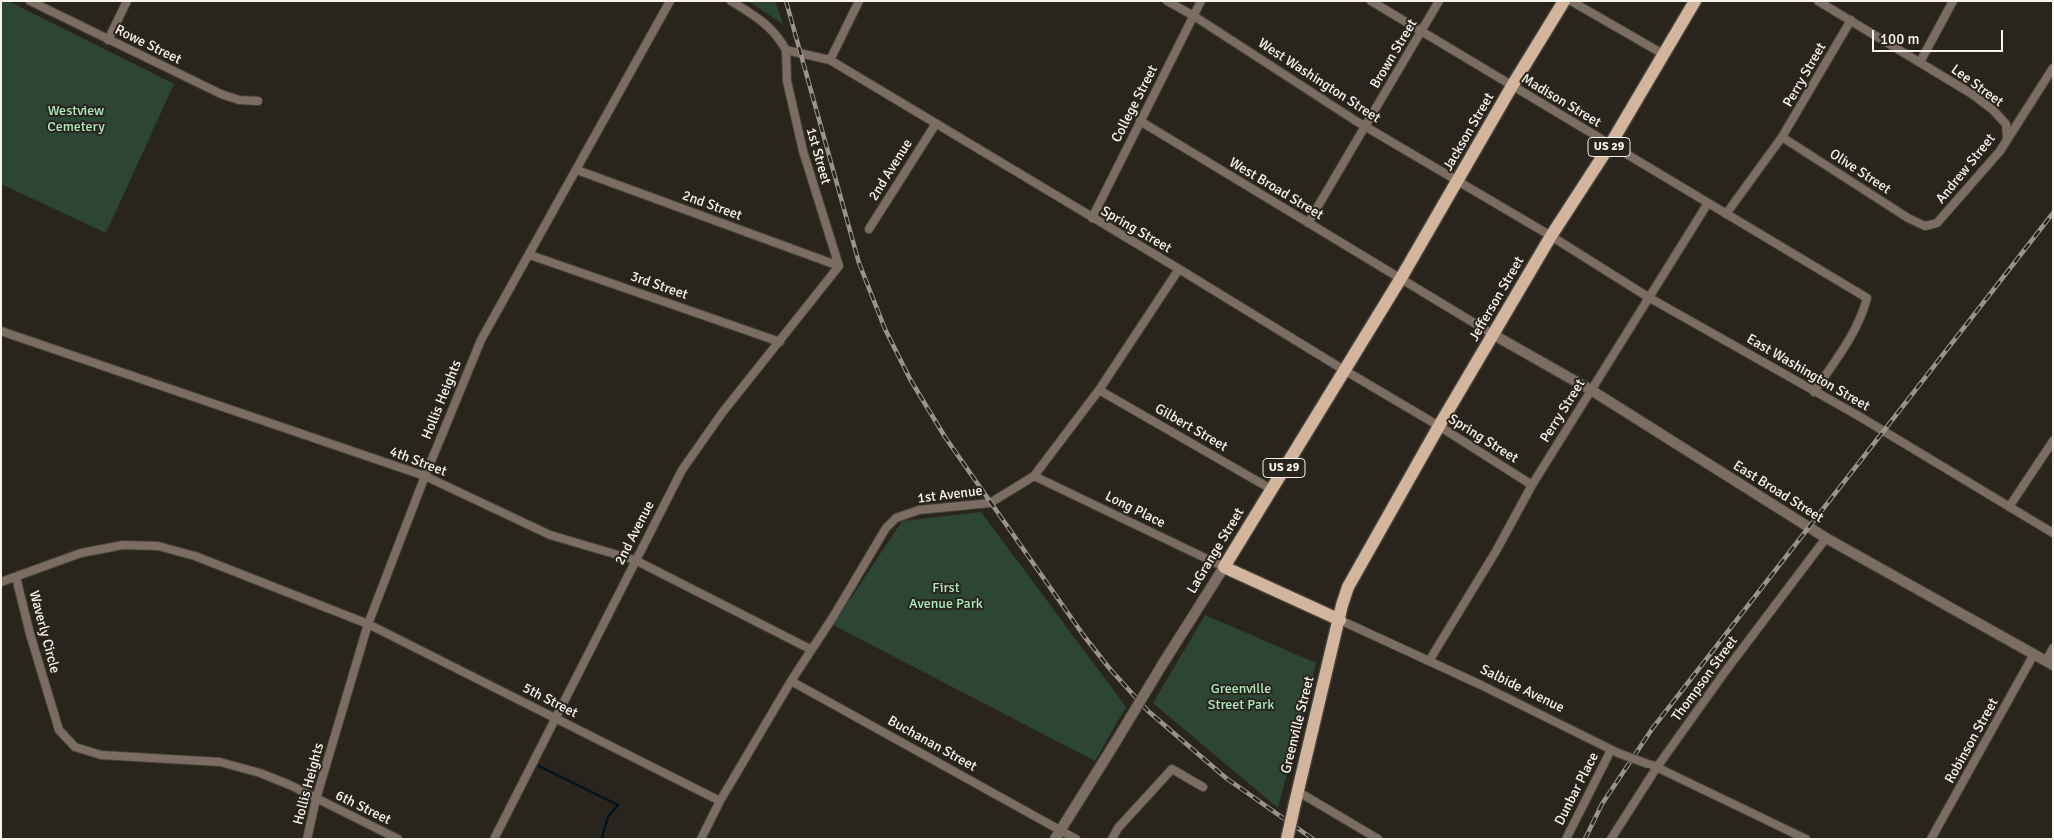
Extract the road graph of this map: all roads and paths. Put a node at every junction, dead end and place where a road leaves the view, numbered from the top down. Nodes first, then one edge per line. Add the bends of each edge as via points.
1 (30, 1) edge
2 (127, 1) edge
3 (670, 1) edge
4 (730, 1) edge
5 (859, 1) edge
6 (1167, 1) edge
7 (1201, 1) edge
8 (1371, 1) edge
9 (1439, 1) edge
10 (1564, 1) edge
11 (1571, 1) edge
12 (1695, 1) edge
13 (1818, 1) edge
14 (1953, 1) edge
15 (1194, 16) junction
16 (1850, 20) junction
17 (1423, 32) junction
18 (108, 40) junction
19 (786, 50) junction
20 (1663, 54) junction
21 (830, 60) junction
22 (1920, 62) junction
23 (2053, 68) edge
24 (1512, 86) junction
25 (258, 101) dead end
26 (1140, 121) junction
27 (934, 125) junction
28 (1364, 126) junction
29 (1782, 137) junction
30 (2008, 137) junction
31 (1610, 145) junction
32 (577, 170) junction
33 (1458, 181) junction
34 (1708, 203) junction
35 (1726, 214) junction
36 (1092, 218) junction
37 (1308, 224) junction
38 (1925, 226) joint
39 (869, 229) dead end
40 (1551, 236) junction
41 (530, 255) junction
42 (839, 266) junction
43 (1179, 270) junction
44 (1401, 278) junction
45 (1648, 297) junction
46 (1, 331) edge
47 (1494, 335) junction
48 (780, 342) junction
49 (1344, 370) junction
50 (1099, 390) junction
51 (1591, 390) junction
52 (1814, 392) junction
53 (1439, 426) junction
54 (2053, 441) edge
55 (425, 476) junction
56 (1034, 476) junction
57 (1532, 485) junction
58 (1271, 489) junction
59 (2009, 507) junction
60 (2053, 533) edge
61 (1826, 538) junction
62 (634, 560) junction
63 (1224, 567) junction
64 (16, 577) junction
65 (1, 582) edge
66 (1348, 587) junction
67 (1324, 612) junction
68 (1340, 620) junction
69 (368, 624) junction
70 (2053, 648) edge
71 (810, 649) junction
72 (2034, 654) junction
73 (1429, 661) junction
74 (2049, 663) edge
75 (791, 681) junction
76 (556, 718) junction
77 (1614, 751) junction
78 (1656, 767) junction
79 (1203, 788) dead end
80 (1296, 797) junction
81 (316, 799) junction
82 (720, 801) junction
83 (1058, 835) edge
84 (307, 839) edge
85 (398, 839) edge
86 (494, 839) edge
87 (701, 839) edge
88 (1076, 839) edge
89 (1112, 839) edge
90 (1287, 839) edge
91 (1378, 839) edge
92 (1566, 839) edge
93 (1611, 839) edge
94 (1806, 839) edge
95 (1931, 839) edge

1 - 18 street, Rowe Street
2 - 18 street
3 - 32 street, Hollis Heights
4 - 19 street via 763,20 780,38
5 - 21 street
6 - 15 street, West Washington Street
7 - 15 street, College Street
8 - 17 street, Madison Street
9 - 17 street, Brown Street
10 - 24 main road, Jackson Street / US 29
11 - 20 street
12 - 20 main road, Jefferson Street / US 29
13 - 16 street, Lee Street
14 - 22 street
15 - 26 street, College Street
15 - 28 street, West Washington Street
16 - 22 street, Lee Street
16 - 29 street, Perry Street
17 - 24 street, Madison Street
17 - 28 street, Brown Street
18 - 25 street, Rowe Street via 221,94 239,100
19 - 21 street, Spring Street
19 - 42 street, 1st Street via 787,81 801,142
20 - 31 main road, Jefferson Street / US 29
21 - 27 street, Spring Street
22 - 30 street, Lee Street via 1993,110 2006,124
23 - 30 street, Andrew Street
24 - 31 street, Madison Street
24 - 33 main road, Jackson Street / US 29
26 - 36 street, College Street
26 - 37 street, West Broad Street
27 - 36 street, Spring Street
27 - 39 street, 2nd Avenue
28 - 33 street, West Washington Street
28 - 37 street, Brown Street
29 - 35 street, Perry Street
29 - 38 street, Olive Street
30 - 38 street, Andrew Street via 1952,208 1937,224
31 - 34 street, Madison Street
31 - 40 main road, Jefferson Street / US 29
32 - 41 street, Hollis Heights
32 - 42 street, 2nd Street
33 - 40 street, West Washington Street
33 - 44 main road, Jackson Street / US 29
34 - 35 street, Madison Street
34 - 45 street, Perry Street
35 - 52 street, Madison Street via 1868,298 1854,333
36 - 43 street, Spring Street
37 - 44 street, West Broad Street
40 - 45 street, East Washington Street
40 - 47 main road, Jefferson Street / US 29
41 - 48 street, 3rd Street
41 - 55 street, Hollis Heights via 481,340
42 - 48 street, 2nd Avenue
43 - 49 street, Spring Street
43 - 50 street, 1st Avenue
44 - 47 street, West Broad Street
44 - 49 main road, LaGrange Street / US 29
45 - 51 street, Perry Street
45 - 52 street, East Washington Street
46 - 55 street, 4th Street
47 - 51 street, East Broad Street
47 - 53 main road, Jefferson Street / US 29
48 - 62 street, 2nd Avenue via 722,413 682,470
49 - 53 street, Spring Street
49 - 58 main road, LaGrange Street / US 29
50 - 56 street, 1st Avenue
50 - 58 street, Gilbert Street
51 - 57 street, Perry Street
51 - 61 street, East Broad Street
52 - 59 street, East Washington Street
53 - 57 street, Spring Street
53 - 66 main road, Jefferson Street / US 29
54 - 59 street
55 - 62 street, 4th Street via 550,535
55 - 69 street, Hollis Heights
56 - 63 street, Long Place
56 - 71 street, 1st Avenue via 990,503 918,510 896,518 886,528
57 - 73 street, Perry Street
58 - 63 main road, LaGrange Street / US 29
59 - 60 street, East Washington Street
61 - 72 street, East Broad Street
61 - 78 street, Thompson Street
62 - 71 street, 4th Street
62 - 76 street, 2nd Avenue
63 - 67 main road, Salbide Avenue
63 - 83 street, LaGrange Street, bridge
64 - 65 street
64 - 69 street, Waverly Circle via 81,553 123,545 158,546 195,556
64 - 81 street, Waverly Circle via 59,730 75,747 101,755 220,762 260,773
66 - 67 main road via 1333,607
66 - 68 main road, Jefferson Street / US 29
67 - 68 main road, Salbide Avenue
68 - 73 street, Salbide Avenue
68 - 80 main road, Greenville Street / US 29
69 - 76 street, 5th Street
69 - 81 street, Hollis Heights
70 - 74 street
71 - 75 street, 1st Avenue
72 - 74 street, East Broad Street
72 - 95 street, Robinson Street
73 - 77 street, Salbide Avenue
75 - 82 street, 1st Avenue
75 - 83 street, Buchanan Street via 1050,823
76 - 82 street, 5th Street
76 - 86 street, 2nd Avenue
77 - 78 street, Salbide Avenue, bridge
77 - 92 street, Dunbar Place
78 - 93 street, Thompson Street
78 - 94 street, Salbide Avenue
79 - 89 street via 1172,769 1118,828
80 - 90 main road, Greenville Street / US 29, bridge
80 - 91 street
81 - 84 street, Hollis Heights
81 - 85 street, 6th Street
82 - 87 street, 1st Avenue
83 - 88 street, Buchanan Street

